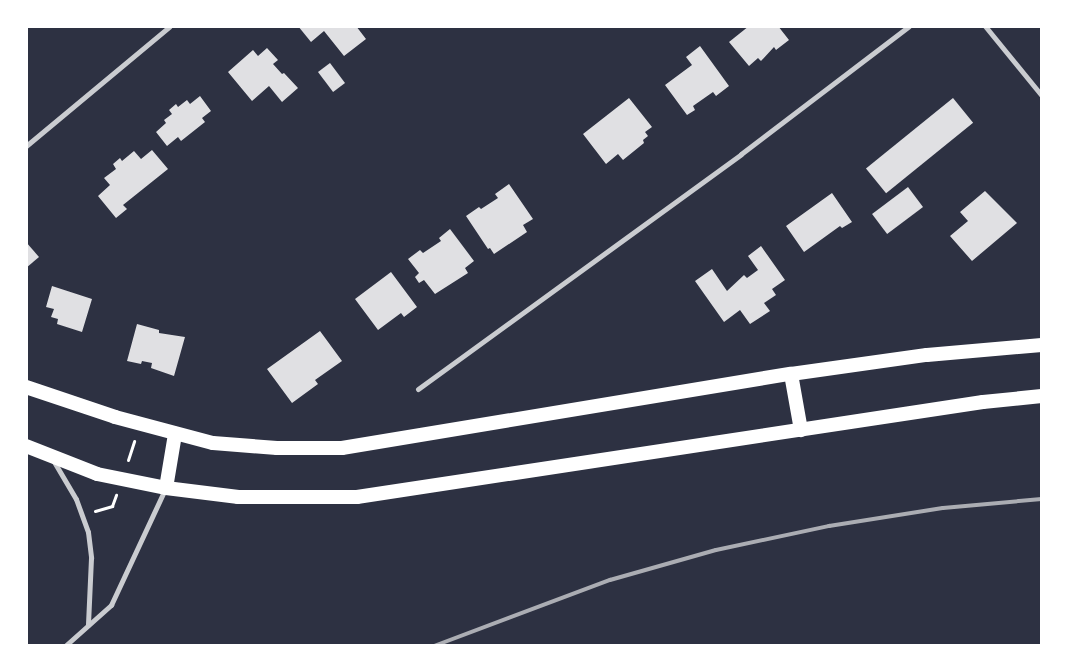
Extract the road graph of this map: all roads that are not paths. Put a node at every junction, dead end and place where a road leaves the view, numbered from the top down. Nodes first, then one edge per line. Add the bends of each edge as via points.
1 (170, 26) edge
2 (909, 26) edge
3 (985, 26) edge
4 (1042, 96) edge
5 (26, 146) edge
6 (1042, 345) edge
7 (791, 374) junction
8 (26, 387) edge
9 (418, 388) dead end
10 (1042, 396) edge
11 (801, 430) junction
12 (175, 434) junction
13 (26, 446) edge
14 (51, 456) junction
15 (166, 488) junction
16 (88, 626) junction
17 (64, 646) edge

1 - 5 street
2 - 9 street via 741,154
3 - 4 street
6 - 7 highway via 927,355
7 - 11 highway
7 - 12 highway via 342,448 213,443
8 - 12 highway
10 - 11 highway
11 - 15 highway via 357,497 238,497
12 - 15 highway
13 - 14 highway
14 - 15 highway via 98,474
14 - 16 street via 76,499 88,532 91,558
15 - 16 street via 111,605
16 - 17 street

